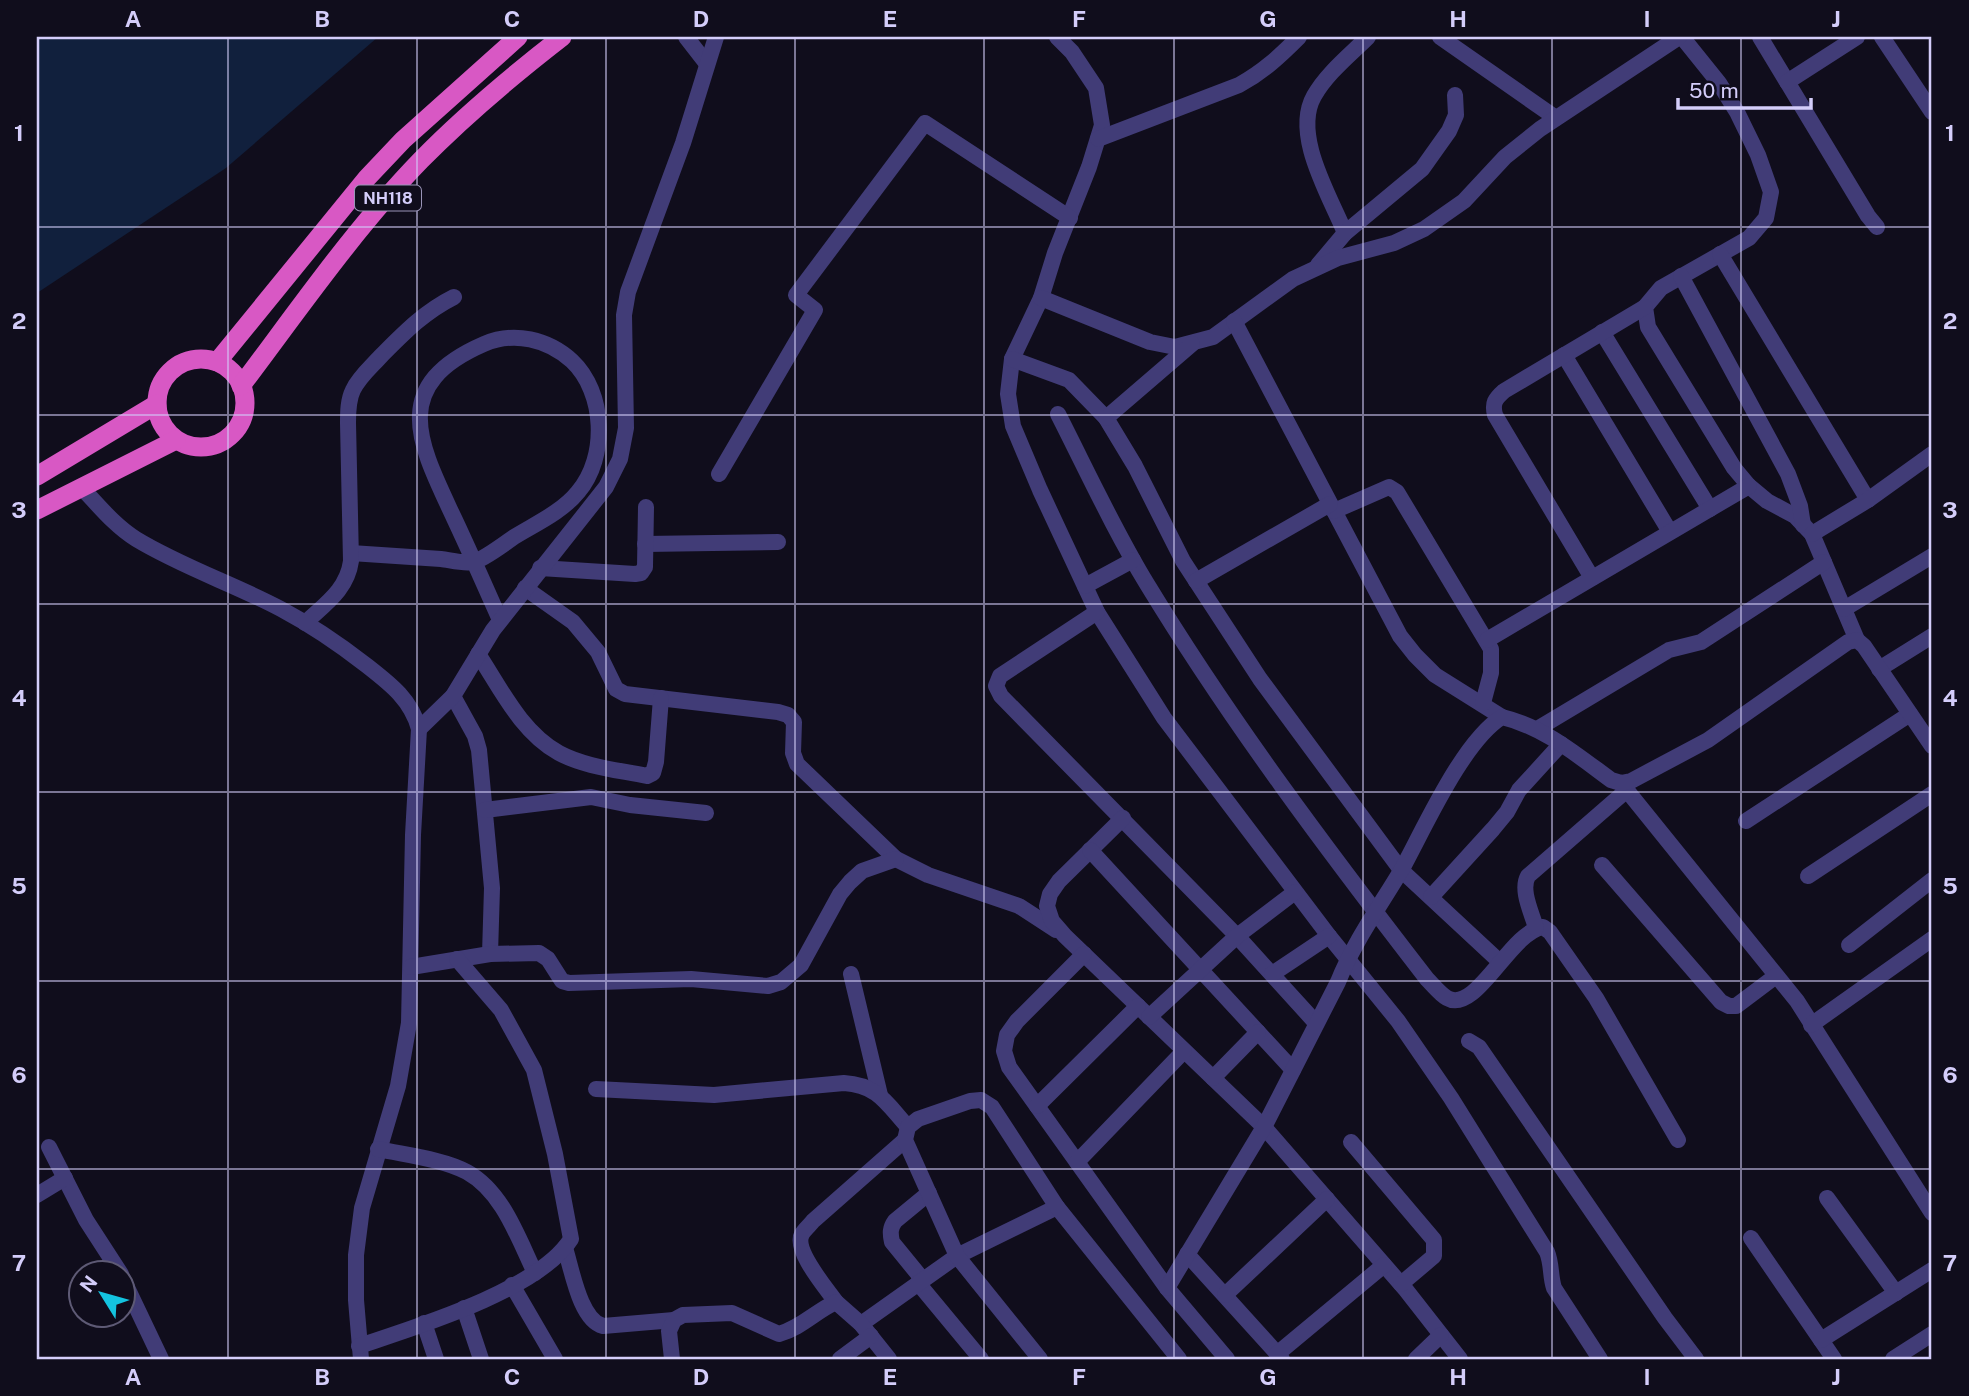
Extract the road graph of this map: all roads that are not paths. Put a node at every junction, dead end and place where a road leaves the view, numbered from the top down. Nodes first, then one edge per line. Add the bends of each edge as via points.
1 (518, 37) edge
2 (562, 37) edge
3 (687, 37) edge
4 (716, 37) edge
5 (1057, 37) edge
6 (1299, 37) edge
7 (1368, 37) edge
8 (1440, 37) edge
9 (1681, 37) edge
10 (1760, 37) edge
11 (1857, 37) edge
12 (1882, 37) edge
13 (707, 64) junction
14 (1787, 82) junction
15 (1455, 95) dead end
16 (1932, 111) edge
17 (1556, 118) junction
18 (1098, 139) junction
19 (1070, 218) junction
20 (1877, 227) dead end
21 (1345, 233) junction
22 (1720, 254) junction
23 (1314, 269) junction
24 (1681, 276) junction
25 (454, 297) dead end
26 (1041, 298) junction
27 (1645, 307) junction
28 (1234, 321) junction
29 (1602, 332) junction
30 (1194, 342) junction
31 (1564, 355) junction
32 (1012, 359) junction
33 (217, 362) junction
34 (241, 386) junction
35 (157, 404) junction
36 (1058, 414) dead end
37 (1106, 418) junction
38 (176, 440) junction
39 (1932, 454) edge
40 (719, 474) dead end
41 (37, 476) edge
42 (1749, 486) junction
43 (82, 488) junction
44 (1868, 500) junction
45 (646, 507) dead end
46 (1332, 508) junction
47 (1710, 509) junction
48 (37, 510) edge
49 (1808, 530) junction
50 (1670, 532) junction
51 (778, 542) dead end
52 (645, 544) junction
53 (351, 553) junction
54 (1932, 556) edge
55 (1133, 560) junction
56 (474, 562) junction
57 (1824, 562) junction
58 (540, 568) junction
59 (1592, 578) junction
60 (1196, 581) junction
61 (1085, 586) junction
62 (525, 588) junction
63 (1844, 609) junction
64 (1097, 612) junction
65 (500, 620) junction
66 (305, 623) junction
67 (1932, 636) edge
68 (1487, 640) junction
69 (1857, 640) junction
70 (478, 654) junction
71 (1879, 669) junction
72 (453, 696) junction
73 (661, 698) junction
74 (1483, 703) junction
75 (1910, 714) junction
76 (1502, 717) junction
77 (419, 729) junction
78 (1537, 729) junction
79 (1930, 739) edge
80 (1561, 744) junction
81 (1624, 786) junction
82 (1932, 794) edge
83 (485, 810) junction
84 (706, 813) dead end
85 (1123, 818) junction
86 (1746, 821) dead end
87 (1090, 850) junction
88 (896, 859) junction
89 (1602, 865) dead end
90 (1401, 870) junction
91 (1808, 876) dead end
92 (1932, 880) edge
93 (1295, 892) junction
94 (1431, 897) junction
95 (1376, 912) junction
96 (1536, 928) junction
97 (1065, 936) junction
98 (1237, 936) junction
99 (1329, 936) junction
100 (1932, 939) edge
101 (1849, 944) dead end
102 (489, 954) junction
103 (1084, 954) junction
104 (457, 959) junction
105 (1347, 959) junction
106 (1500, 962) junction
107 (411, 967) junction
108 (1200, 970) junction
109 (851, 974) dead end
110 (1272, 974) junction
111 (1776, 976) junction
112 (1143, 1011) junction
113 (1316, 1023) junction
114 (1811, 1025) junction
115 (1258, 1032) junction
116 (1469, 1041) dead end
117 (1184, 1051) junction
118 (1293, 1070) junction
119 (1213, 1078) junction
120 (596, 1090) dead end
121 (880, 1095) junction
122 (1037, 1106) junction
123 (1264, 1127) junction
124 (907, 1134) junction
125 (1678, 1140) dead end
126 (1351, 1142) dead end
127 (49, 1147) dead end
128 (378, 1149) junction
129 (1077, 1163) junction
130 (65, 1178) junction
131 (929, 1193) junction
132 (37, 1195) edge
133 (1827, 1198) dead end
134 (1327, 1199) junction
135 (1056, 1207) junction
136 (1932, 1213) edge
137 (1751, 1238) dead end
138 (565, 1248) junction
139 (1186, 1254) junction
140 (957, 1256) junction
141 (111, 1260) edge
142 (1384, 1265) junction
143 (1932, 1270) edge
144 (535, 1273) junction
145 (921, 1282) junction
146 (1401, 1284) junction
147 (512, 1285) junction
148 (1167, 1288) junction
149 (1896, 1293) junction
150 (1224, 1295) junction
151 (836, 1302) junction
152 (136, 1305) edge
153 (464, 1308) junction
154 (674, 1320) junction
155 (424, 1324) junction
156 (866, 1330) junction
157 (1932, 1334) edge
158 (1441, 1335) junction
159 (1821, 1340) junction
160 (360, 1353) edge
161 (1171, 1356) edge
162 (1280, 1357) edge
163 (161, 1359) edge
164 (436, 1359) edge
165 (481, 1359) edge
166 (555, 1359) edge
167 (672, 1359) edge
168 (840, 1359) edge
169 (889, 1359) edge
170 (981, 1359) edge
171 (1040, 1359) edge
172 (1227, 1359) edge
173 (1416, 1359) edge
174 (1460, 1359) edge
175 (1600, 1359) edge
176 (1696, 1359) edge
177 (1834, 1359) edge
178 (1893, 1359) edge

1 - 33 highway, NH118 via 385,159
2 - 34 highway, NH118 via 497,89 420,161 351,242
3 - 13 street
4 - 13 street
5 - 18 street via 1096,88 1102,125
6 - 18 street via 1277,60 1239,85
7 - 21 street via 1321,85 1307,112 1309,146
8 - 17 street
9 - 17 street
9 - 22 street via 1737,113 1772,192 1766,218 1749,238
10 - 14 street
11 - 14 street
12 - 16 street
13 - 58 street via 628,292 624,315 626,428 620,459 606,486
14 - 20 street
15 - 21 street via 1456,115 1449,131 1422,169
17 - 23 street via 1505,158 1464,201 1424,229
18 - 19 street
19 - 26 street
19 - 40 street via 925,122 796,295 815,310
21 - 23 street
22 - 24 street
22 - 44 street
23 - 28 street
24 - 27 street via 1661,288
24 - 49 street via 1788,474
25 - 53 street via 417,320 352,391 348,405
26 - 30 street via 1150,342 1175,347
26 - 32 street
27 - 29 street
27 - 42 street via 1648,327
28 - 30 street via 1213,337
28 - 46 street
29 - 31 street
29 - 47 street
30 - 37 street
31 - 50 street
31 - 59 street via 1504,391 1493,406
32 - 37 street via 1069,380
32 - 61 street via 1008,394 1013,426
33 - 34 highway via 232,371
33 - 35 highway via 183,363 159,387
34 - 38 highway via 243,417 222,442 191,447
35 - 38 highway via 159,419
35 - 41 highway
36 - 55 street
37 - 60 street
38 - 43 highway
39 - 44 street
42 - 47 street
42 - 49 street
43 - 48 highway
43 - 66 street via 141,542
44 - 49 street
45 - 52 street
46 - 60 street
46 - 68 street via 1389,487 1397,492
46 - 74 street via 1407,646 1435,675
47 - 50 street
49 - 57 street
50 - 59 street
51 - 52 street
52 - 58 street via 641,573
53 - 56 street
53 - 66 street via 346,582
54 - 63 street
55 - 61 street
55 - 95 street via 1269,769
56 - 56 street via 423,448 421,404 430,383 469,350 492,340 535,340 570,359 594,393 599,416 593,467 579,491 560,509
56 - 65 street
57 - 63 street
57 - 78 street via 1701,642 1669,650
58 - 62 street
59 - 68 street
60 - 90 street via 1260,680
61 - 64 street
62 - 65 street
62 - 73 street via 587,636 616,689
63 - 69 street
64 - 85 street via 1009,668 996,686
64 - 93 street via 1164,718
65 - 70 street
66 - 77 street via 384,679 415,712
67 - 71 street
68 - 74 street via 1492,660
69 - 71 street
69 - 81 street via 1708,740
70 - 72 street
70 - 73 street via 530,730 560,753 580,761 647,776 653,773
71 - 75 street
72 - 77 street
72 - 83 street via 479,750
73 - 88 street via 788,715 794,722 797,764
74 - 76 street
75 - 79 street
75 - 86 street
76 - 78 street
76 - 90 street via 1483,733 1449,782
77 - 107 street
78 - 80 street
80 - 81 street
80 - 94 street
81 - 96 street via 1528,876 1525,889
81 - 111 street
82 - 91 street
83 - 84 street via 591,797
83 - 102 street via 492,888
85 - 87 street
85 - 98 street
87 - 97 street via 1050,894 1047,906
87 - 108 street
88 - 97 street via 928,875 1019,906
88 - 102 street via 862,871 850,882 801,965 781,982 768,986 691,979 569,983 557,976 539,953
89 - 111 street via 1721,1002 1736,1006
90 - 94 street
90 - 95 street
92 - 101 street
93 - 98 street
93 - 99 street
94 - 106 street
95 - 105 street
95 - 106 street via 1447,998 1466,999
96 - 106 street via 1515,943
96 - 125 street via 1550,932 1596,998
97 - 103 street
98 - 108 street
98 - 110 street
99 - 105 street
99 - 110 street
100 - 114 street
102 - 104 street
103 - 112 street
103 - 122 street via 1007,1035 1004,1051 1009,1066
104 - 107 street
104 - 138 street via 501,1010 534,1070 570,1227 571,1239
105 - 113 street
105 - 175 street via 1398,1021 1451,1098 1546,1252 1554,1288
107 - 128 street via 405,1055
108 - 112 street
108 - 115 street
109 - 121 street
110 - 113 street
111 - 114 street
112 - 117 street
112 - 122 street
113 - 118 street
114 - 136 street
115 - 118 street
115 - 119 street
116 - 176 street via 1479,1047
117 - 119 street
117 - 129 street
118 - 123 street
119 - 123 street
120 - 121 street via 714,1096 844,1083 859,1084
121 - 124 street
122 - 129 street
123 - 134 street
123 - 139 street
124 - 131 street
124 - 135 street via 918,1119 981,1100 1000,1117
124 - 151 street via 802,1234 803,1254
126 - 146 street via 1434,1240 1434,1256
127 - 130 street
128 - 144 street via 466,1171 498,1200
128 - 160 street via 362,1208 356,1255
129 - 148 street
130 - 132 street
130 - 141 street
131 - 140 street
131 - 145 street via 895,1221 890,1234
133 - 149 street
134 - 142 street
134 - 150 street
135 - 140 street
135 - 161 street
137 - 159 street
138 - 144 street
138 - 154 street via 581,1300 594,1324
139 - 148 street
139 - 150 street
140 - 145 street
140 - 171 street
142 - 146 street
142 - 162 street
143 - 149 street
144 - 147 street
145 - 156 street
145 - 170 street
146 - 158 street
147 - 153 street
147 - 166 street
148 - 172 street
149 - 159 street
150 - 162 street
151 - 154 street via 779,1334 732,1313 683,1315
151 - 156 street
152 - 163 street
153 - 155 street
153 - 165 street
154 - 167 street via 669,1331
155 - 160 street
155 - 164 street
156 - 168 street
156 - 169 street
157 - 178 street
158 - 173 street
158 - 174 street
159 - 177 street

